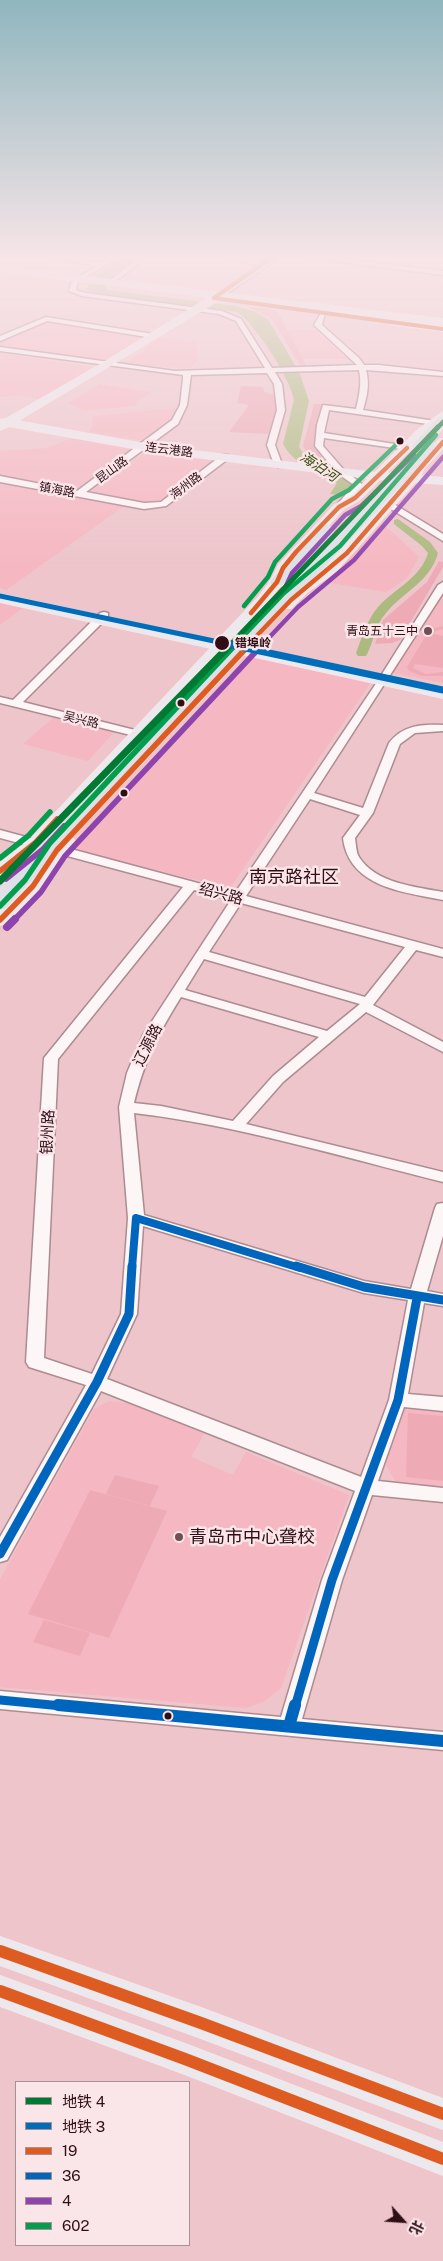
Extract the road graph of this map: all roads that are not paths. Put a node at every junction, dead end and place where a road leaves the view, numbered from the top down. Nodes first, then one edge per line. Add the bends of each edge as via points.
1 (83, 361) edge
2 (113, 361) edge
3 (265, 361) edge
4 (356, 361) edge
5 (108, 364) junction
6 (363, 368) junction
7 (271, 370) junction
8 (186, 373) junction
9 (443, 374) edge
10 (359, 411) junction
11 (26, 415) junction
12 (441, 422) edge
13 (5, 423) edge
14 (49, 430) junction
15 (0, 433) edge
16 (320, 435) junction
17 (443, 442) edge
18 (423, 446) junction
19 (143, 447) junction
20 (401, 447) dead end
21 (225, 457) junction
22 (281, 465) junction
23 (388, 465) junction
24 (340, 471) junction
25 (354, 473) junction
26 (377, 476) junction
27 (0, 479) edge
28 (411, 480) junction
29 (443, 483) edge
30 (358, 491) junction
31 (78, 494) junction
32 (144, 506) joint
33 (388, 506) junction
34 (443, 538) edge
35 (276, 582) junction
36 (442, 588) edge
37 (303, 589) junction
38 (0, 593) edge
39 (0, 598) edge
40 (102, 617) junction
41 (222, 643) junction
42 (246, 648) junction
43 (384, 679) junction
44 (443, 688) edge
45 (443, 694) edge
46 (0, 700) edge
47 (16, 703) junction
48 (443, 728) edge
49 (137, 734) junction
50 (162, 740) junction
51 (307, 794) junction
52 (367, 813) junction
53 (0, 834) edge
54 (35, 843) junction
55 (57, 850) junction
56 (0, 871) edge
57 (191, 886) junction
58 (0, 888) edge
59 (443, 896) edge
60 (238, 898) junction
61 (0, 901) edge
62 (0, 920) edge
63 (413, 945) junction
64 (443, 953) edge
65 (201, 954) junction
66 (177, 992) junction
67 (367, 1004) junction
68 (330, 1036) junction
69 (443, 1048) edge
70 (126, 1107) junction
71 (236, 1126) junction
72 (443, 1177) edge
73 (443, 1208) edge
74 (136, 1218) junction
75 (417, 1298) junction
76 (443, 1300) edge
77 (97, 1382) junction
78 (398, 1400) junction
79 (443, 1404) edge
80 (366, 1487) junction
81 (443, 1495) edge
82 (0, 1554) edge
83 (0, 1700) edge
84 (289, 1726) junction
85 (443, 1740) edge
86 (0, 1951) edge
87 (0, 1992) edge
88 (443, 2114) edge
89 (443, 2159) edge

1 - 5 street
2 - 5 main road
3 - 7 street
4 - 6 street
5 - 8 street
5 - 11 main road via 107,369
6 - 7 street
6 - 9 street
6 - 10 street via 365,381
7 - 8 street
7 - 22 street via 282,404 271,441
8 - 19 street, 昆山路 via 188,382 181,414
10 - 12 street
10 - 16 street via 326,407
11 - 13 main road
11 - 13 main road
11 - 14 main road via 34,426
12 - 18 highway
12 - 23 main road via 423,431
13 - 14 main road, 连云港路
13 - 15 main road
14 - 15 main road
14 - 19 main road, 连云港路
16 - 20 street
16 - 24 street via 319,446
17 - 28 main road
18 - 35 highway, bridge via 395,462
18 - 37 highway, bridge via 419,464
18 - 58 highway
18 - 61 highway, bridge
19 - 21 main road, 连云港路
19 - 31 street, 昆山路
21 - 22 main road, 连云港路
21 - 32 street, 海州路 via 163,504
22 - 24 main road, 连云港路
23 - 25 main road
23 - 26 main road
24 - 25 main road, 连云港路
24 - 30 street
25 - 26 main road, 连云港路
26 - 28 main road
26 - 30 main road
27 - 31 street, 镇海路
28 - 29 main road
28 - 33 main road
30 - 35 main road via 282,568
31 - 32 street, 镇海路
33 - 34 street
33 - 37 main road via 332,568
35 - 41 main road
36 - 43 street, 辽源路
37 - 42 main road
38 - 40 main road
39 - 40 main road
40 - 41 main road
40 - 47 street
41 - 42 main road
41 - 49 main road
42 - 43 main road
42 - 50 main road
43 - 44 main road
43 - 45 main road
43 - 51 street, 辽源路
46 - 47 street, 吴兴路
47 - 49 street, 吴兴路
48 - 52 street via 419,728 403,733 395,743
49 - 50 street, 吴兴路
49 - 54 main road
50 - 55 main road
51 - 52 street
51 - 60 street, 辽源路
52 - 59 street via 349,838 355,860 371,875 393,885
53 - 54 street, 绍兴路
54 - 55 street, 绍兴路
54 - 56 main road
55 - 57 street, 绍兴路
55 - 62 main road via 32,886
57 - 60 street, 绍兴路
57 - 77 street, 银州路 via 52,1058 36,1362
60 - 63 street, 绍兴路
60 - 65 street, 辽源路
63 - 64 street, 绍兴路
63 - 67 street
65 - 66 street, 辽源路
65 - 67 street
66 - 68 street
66 - 70 street, 辽源路 via 150,1035 134,1073
67 - 68 street
67 - 69 street
68 - 71 street via 278,1079
70 - 71 street
70 - 74 street, 辽源路
71 - 72 street
73 - 75 street
74 - 75 street via 364,1287
74 - 77 street, 辽源路 via 128,1314
75 - 76 street
75 - 78 street
77 - 80 street
77 - 82 street, 辽源路
78 - 79 street
78 - 80 street
80 - 81 street
80 - 84 street via 332,1580
83 - 84 street
84 - 85 street
86 - 88 main road
87 - 89 main road via 186,2058

